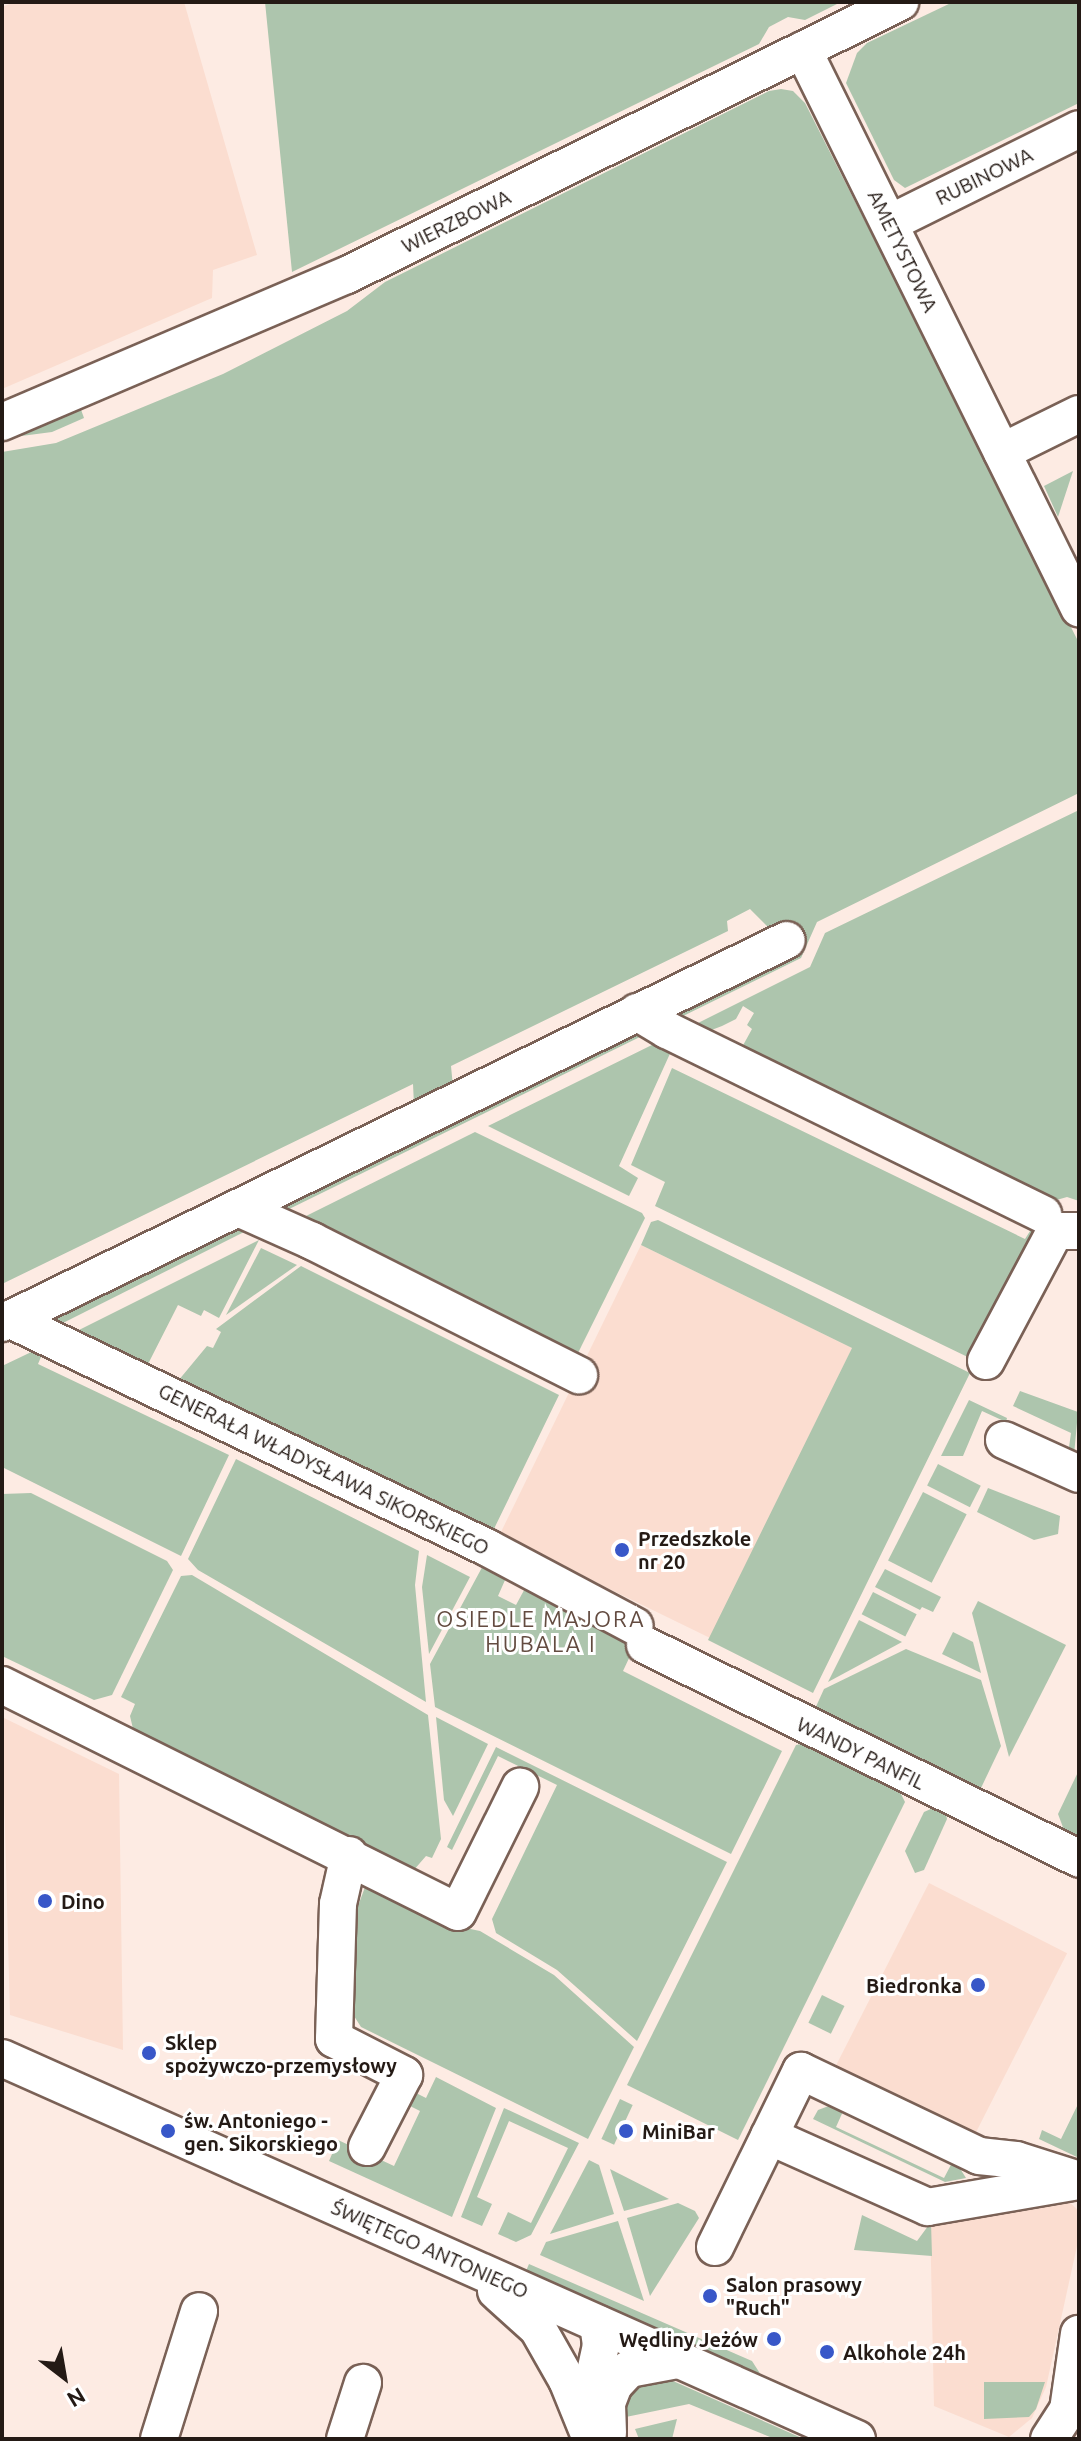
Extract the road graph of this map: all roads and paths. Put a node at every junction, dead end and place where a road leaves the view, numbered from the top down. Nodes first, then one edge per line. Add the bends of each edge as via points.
1 (900, 2) edge
2 (803, 50) junction
3 (1079, 129) edge
4 (890, 223) junction
5 (1079, 414) edge
6 (2, 422) edge
7 (1002, 452) junction
8 (1079, 608) edge
9 (787, 940) dead end
10 (637, 1012) junction
11 (238, 1208) junction
12 (1043, 1214) dead end
13 (1079, 1231) edge
14 (6, 1321) edge
15 (986, 1361) dead end
16 (579, 1375) dead end
17 (1004, 1440) dead end
18 (1079, 1474) edge
19 (640, 1635) joint
20 (2, 1685) edge
21 (520, 1787) dead end
22 (349, 1855) junction
23 (1079, 1859) edge
24 (2, 2058) edge
25 (769, 2136) junction
26 (367, 2147) dead end
27 (1079, 2180) edge
28 (715, 2247) dead end
29 (476, 2270) junction
30 (199, 2311) dead end
31 (598, 2324) junction
32 (1079, 2334) edge
33 (677, 2360) junction
34 (567, 2380) junction
35 (363, 2383) dead end
36 (603, 2437) edge
37 (159, 2439) edge
38 (345, 2439) edge
39 (857, 2439) edge
40 (1049, 2439) edge

1 - 2 street, WIERZBOWA
2 - 4 street, AMETYSTOWA
2 - 6 street, WIERZBOWA via 347,275
3 - 4 street, RUBINOWA
4 - 7 street, AMETYSTOWA
5 - 7 street
7 - 8 street, AMETYSTOWA
9 - 10 street, GENERAŁA WŁADYSŁAWA SIKORSKIEGO
10 - 11 street, GENERAŁA WŁADYSŁAWA SIKORSKIEGO
10 - 12 street
11 - 14 street, GENERAŁA WŁADYSŁAWA SIKORSKIEGO
11 - 16 street
13 - 15 street via 1055,1231
14 - 19 street, GENERAŁA WŁADYSŁAWA SIKORSKIEGO via 488,1548
17 - 18 street
19 - 23 street, WANDY PANFIL
20 - 22 street
21 - 22 street via 458,1912
22 - 26 street via 338,1904 334,2039 404,2075
24 - 29 street, ŚWIĘTEGO ANTONIEGO
25 - 27 street via 928,2207
25 - 27 street via 801,2071 979,2156 1016,2160
25 - 28 street
29 - 31 street, ŚWIĘTEGO ANTONIEGO
29 - 34 street via 538,2329
30 - 37 street
31 - 33 street, ŚWIĘTEGO ANTONIEGO
31 - 34 street via 572,2344 566,2358
31 - 36 street via 601,2345 592,2386
32 - 40 street via 1068,2410
33 - 36 street via 629,2369 607,2403
33 - 39 street, ŚWIĘTEGO ANTONIEGO
34 - 36 street
35 - 38 street

